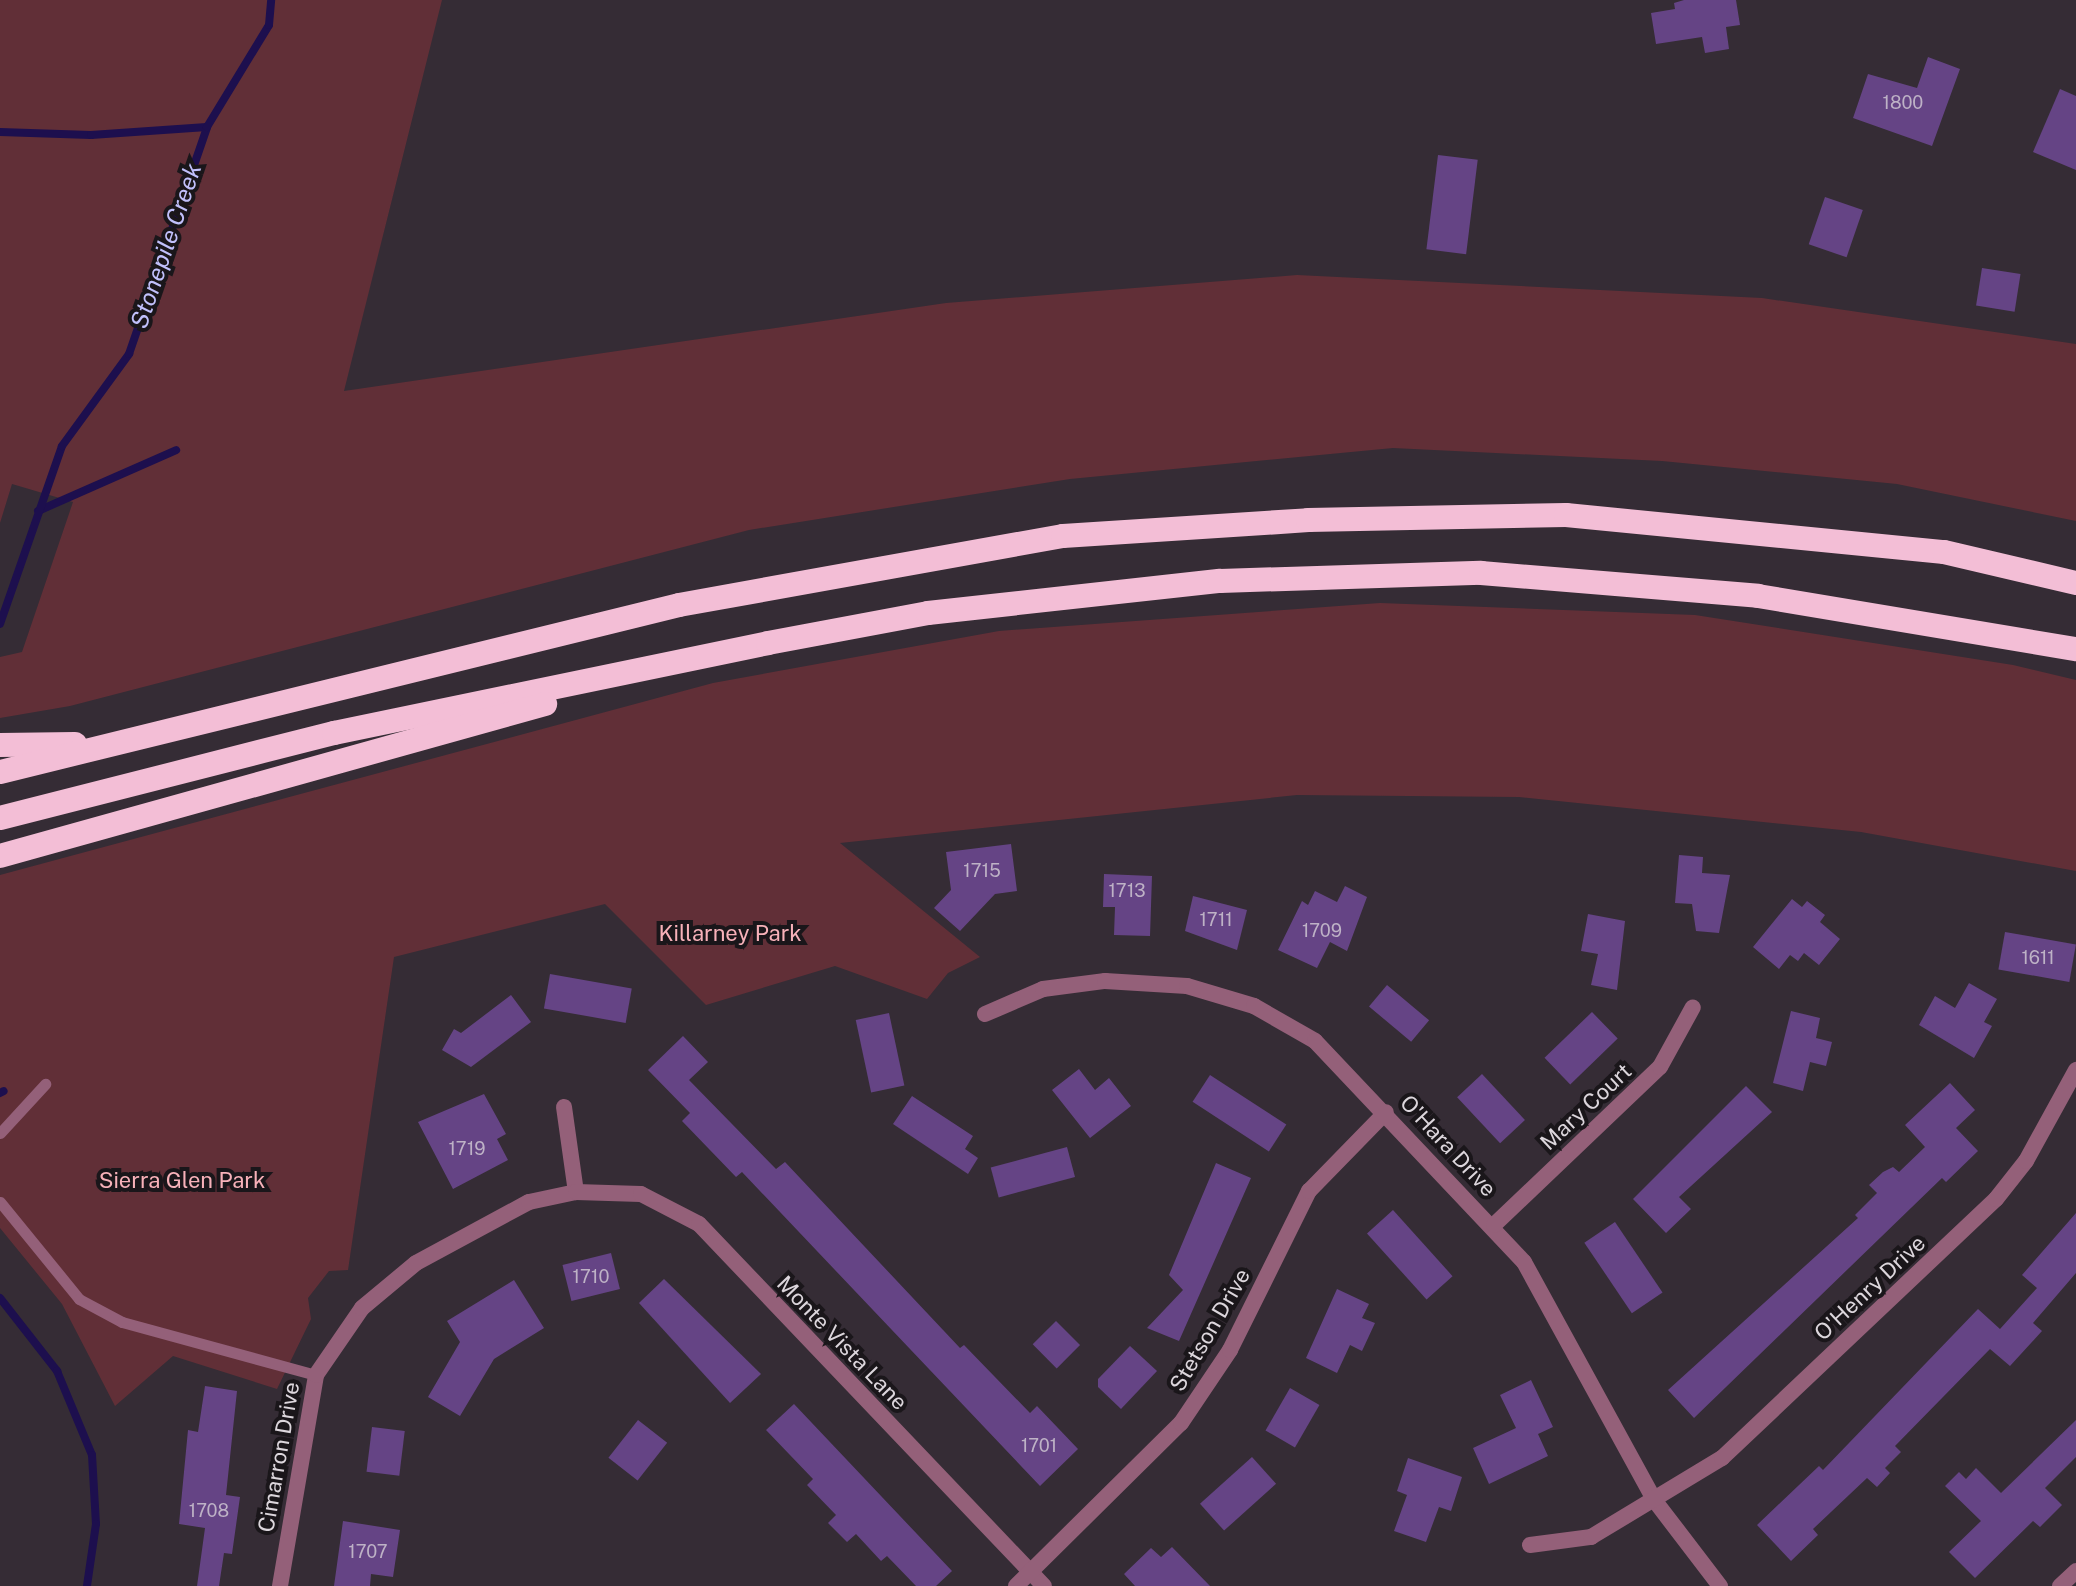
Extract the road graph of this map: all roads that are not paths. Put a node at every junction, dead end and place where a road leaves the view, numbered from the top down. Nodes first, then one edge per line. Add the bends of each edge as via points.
1 (2076, 583) edge
2 (768, 643) junction
3 (2076, 649) edge
4 (118, 744) junction
5 (0, 745) edge
6 (0, 772) edge
7 (0, 818) edge
8 (0, 856) edge
9 (1693, 1007) dead end
10 (985, 1014) dead end
11 (2076, 1070) edge
12 (45, 1084) dead end
13 (564, 1107) dead end
14 (1386, 1112) junction
15 (0, 1133) edge
16 (576, 1192) junction
17 (0, 1202) edge
18 (529, 1202) joint
19 (1494, 1225) junction
20 (316, 1375) junction
21 (1655, 1501) junction
22 (1530, 1545) dead end
23 (1030, 1571) junction
24 (2076, 1571) edge
25 (280, 1586) edge
26 (1016, 1586) edge
27 (1044, 1586) edge
28 (1720, 1586) edge
29 (2060, 1586) edge

1 - 4 highway via 1944,552 1566,515 1308,520 1063,536 679,605
2 - 3 highway via 928,613 1220,581 1481,573 1758,596
2 - 7 highway via 334,733
2 - 8 highway
4 - 5 highway
4 - 6 highway
9 - 19 street, Mary Court via 1660,1067
10 - 14 street, O'Hara Drive via 1043,989 1105,981 1187,986 1254,1006 1315,1041
11 - 21 street, O'Henry Drive via 2026,1161 1996,1199 1722,1458
12 - 15 lane
13 - 16 street
14 - 19 street, O'Hara Drive
14 - 23 street, Stetson Drive via 1309,1191 1230,1350 1181,1423
16 - 18 street, Monte Vista Lane
16 - 23 street, Monte Vista Lane via 641,1194 699,1224
17 - 20 lane via 79,1299 122,1322
18 - 20 street, Cimarron Drive via 416,1263 362,1308
19 - 21 street, O'Hara Drive via 1524,1262
20 - 25 street, Cimarron Drive
21 - 22 street, O'Henry Drive via 1591,1537
21 - 28 street, O'Hara Drive
23 - 26 street, Stetson Drive
23 - 27 street, Monte Vista Lane
24 - 29 street

